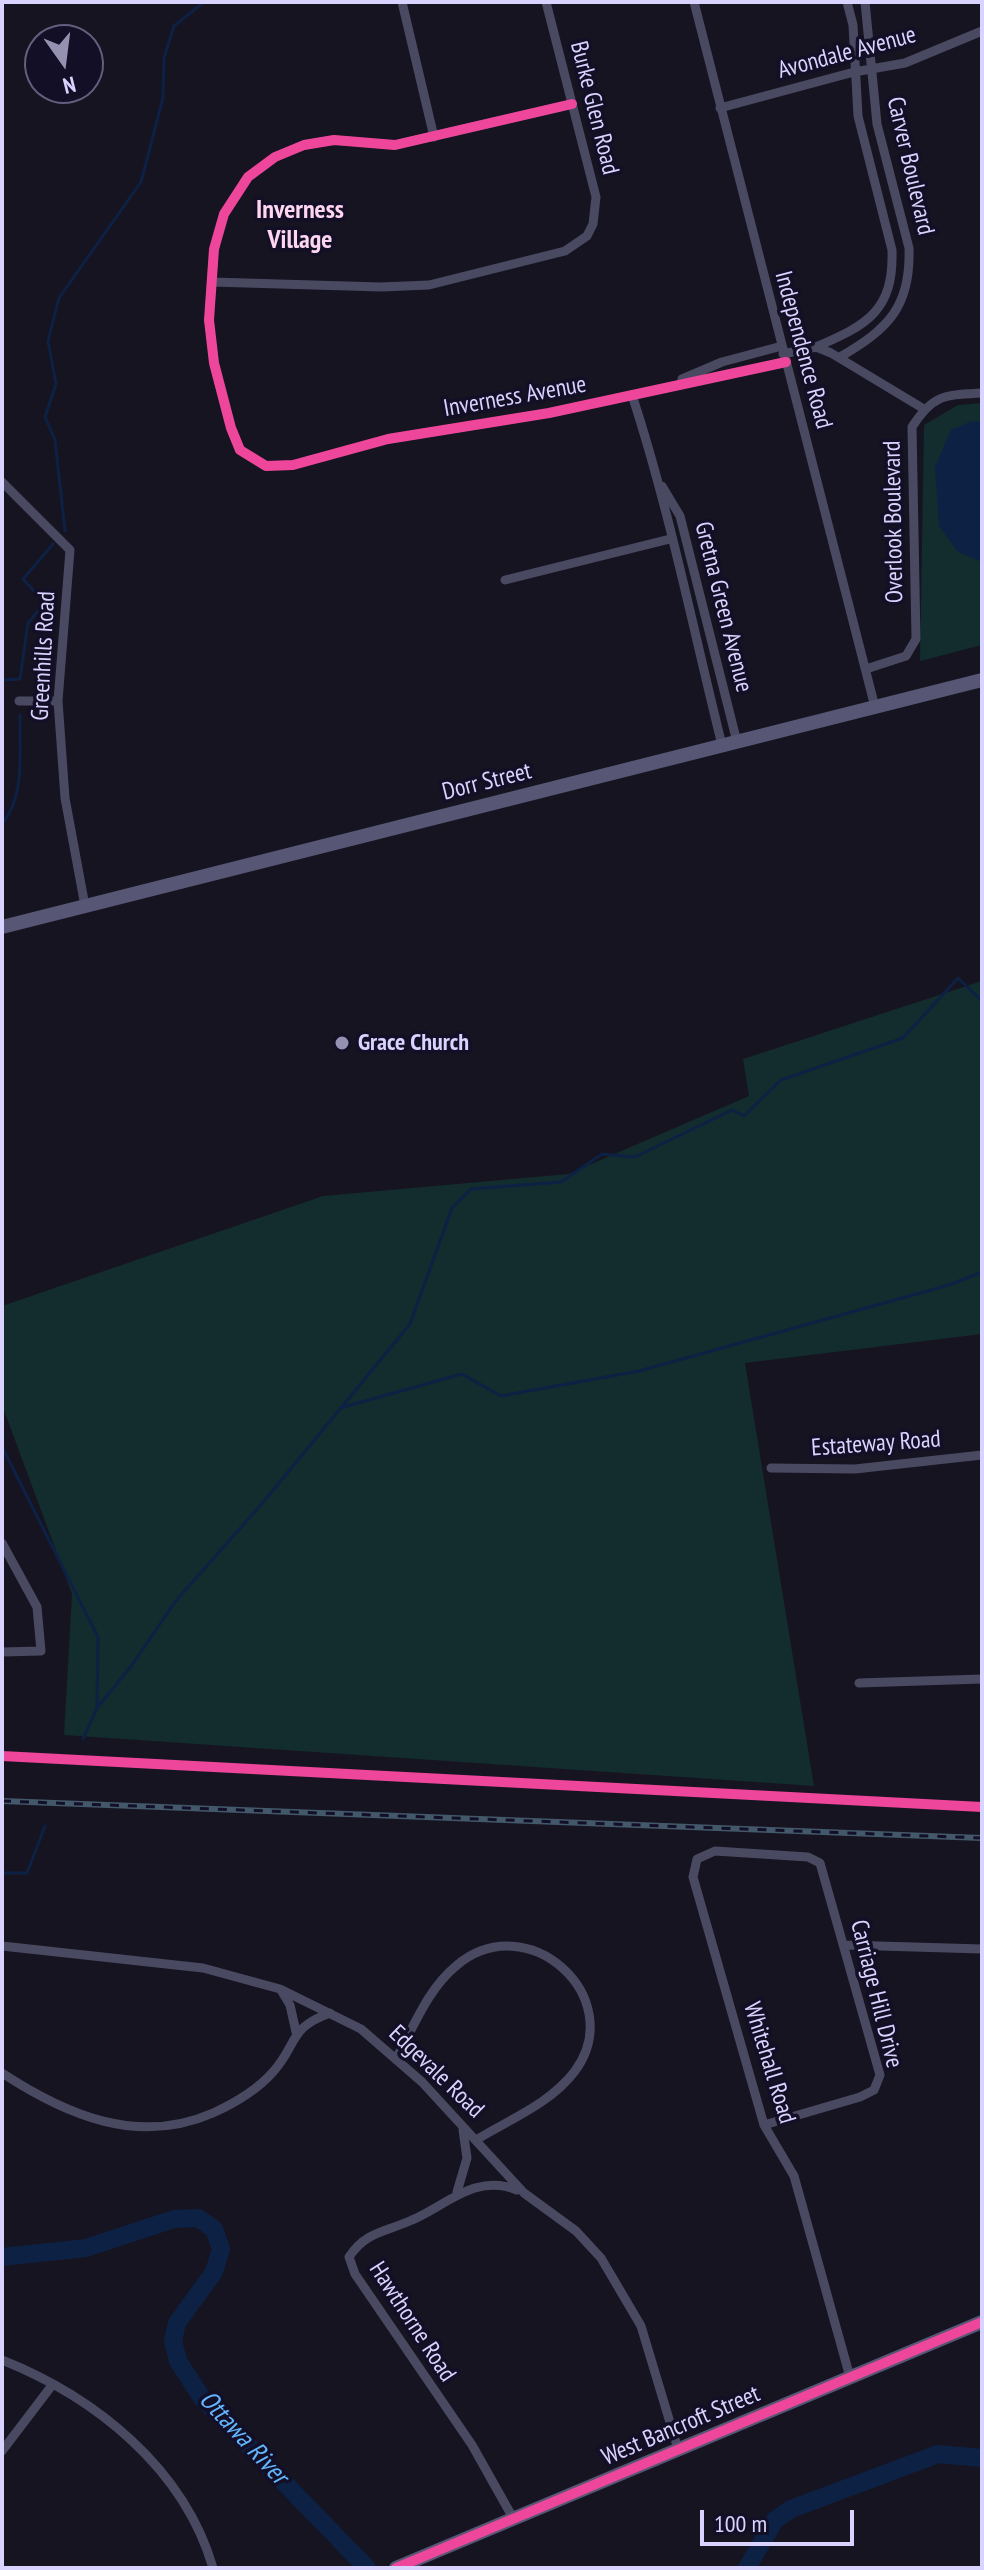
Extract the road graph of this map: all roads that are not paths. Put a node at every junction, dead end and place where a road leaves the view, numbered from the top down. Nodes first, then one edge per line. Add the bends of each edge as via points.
1 (402, 2) edge
2 (546, 2) edge
3 (694, 2) edge
4 (847, 2) edge
5 (865, 2) edge
6 (982, 31) edge
7 (872, 69) junction
8 (854, 72) junction
9 (572, 104) junction
10 (720, 108) junction
11 (434, 137) junction
12 (212, 282) junction
13 (816, 347) junction
14 (784, 354) junction
15 (840, 357) junction
16 (672, 384) junction
17 (982, 393) edge
18 (632, 395) junction
19 (924, 409) junction
20 (2, 482) edge
21 (662, 486) junction
22 (682, 522) junction
23 (667, 526) junction
24 (671, 544) junction
25 (687, 545) junction
26 (505, 580) dead end
27 (866, 669) junction
28 (982, 680) edge
29 (19, 701) dead end
30 (58, 701) junction
31 (875, 707) junction
32 (730, 744) junction
33 (85, 906) junction
34 (2, 927) edge
35 (982, 1455) edge
36 (771, 1468) dead end
37 (2, 1543) edge
38 (2, 1652) edge
39 (982, 1679) edge
40 (859, 1683) dead end
41 (752, 1853) joint
42 (845, 1945) junction
43 (2, 1946) edge
44 (982, 1949) edge
45 (280, 1989) junction
46 (330, 2013) junction
47 (296, 2032) junction
48 (397, 2057) junction
49 (2, 2073) edge
50 (459, 2120) junction
51 (764, 2125) junction
52 (476, 2140) junction
53 (457, 2192) junction
54 (524, 2193) junction
55 (982, 2322) edge
56 (2, 2360) edge
57 (850, 2377) junction
58 (53, 2384) junction
59 (678, 2449) junction
60 (2, 2451) edge
61 (513, 2518) junction
62 (213, 2568) edge
63 (396, 2568) edge

1 - 11 street
2 - 9 street, Burke Glen Road
3 - 10 street, Independence Road
4 - 8 street, Carver Boulevard
5 - 7 street, Carver Boulevard
6 - 7 street, Avondale Avenue via 905,63
7 - 8 street, Avondale Avenue
7 - 15 street, Carver Boulevard via 877,124 909,248 908,278 886,326
8 - 10 street, Avondale Avenue
8 - 13 street, Carver Boulevard via 858,116 893,272 888,295 874,316
9 - 11 street
9 - 12 street, Burke Glen Road via 596,197 587,236 565,251 429,285
10 - 14 street, Independence Road
11 - 12 street via 395,145 334,140 275,157 248,177 224,214
12 - 18 street, Inverness Avenue via 214,363 231,428 240,450 266,466 293,465 388,439
13 - 14 street, Inverness Avenue
13 - 15 street
14 - 16 street, Inverness Avenue via 725,377
14 - 16 street, Inverness Avenue via 722,362
14 - 27 street, Independence Road
15 - 19 street
16 - 18 street, Inverness Avenue
17 - 19 street, Overlook Boulevard via 938,397
18 - 21 street, Gretna Green Avenue
19 - 27 street, Overlook Boulevard via 912,427 910,446 916,639 906,656
20 - 30 street, Greenhills Road via 70,550
21 - 22 street, Gretna Green Avenue
21 - 23 street, Gretna Green Avenue
22 - 23 street
22 - 25 street, Gretna Green Avenue
23 - 24 street, Gretna Green Avenue
24 - 25 street
24 - 26 street
24 - 32 street, Gretna Green Avenue
25 - 32 street, Gretna Green Avenue
27 - 31 street, Independence Road
28 - 31 main road, Dorr Street
29 - 30 street
30 - 33 street, Greenhills Road via 65,798
31 - 32 main road, Dorr Street
32 - 33 main road, Dorr Street
33 - 34 main road, Dorr Street
35 - 36 street, Estateway Road via 855,1469
37 - 38 street via 37,1607 41,1651
39 - 40 street
41 - 42 street, Carriage Hill Drive via 808,1857 820,1863
41 - 51 street, Whitehall Road via 715,1851 697,1859 692,1871
42 - 44 street
42 - 51 street, Carriage Hill Drive via 878,2082 860,2097
43 - 45 street, Edgevale Road via 203,1968
45 - 46 street, Edgevale Road
45 - 47 street
46 - 47 street
46 - 48 street, Edgevale Road
47 - 49 street via 274,2072 237,2102 166,2128 121,2126 62,2109
48 - 50 street, Edgevale Road
48 - 52 street via 434,1990 475,1954 517,1946 560,1962 581,1990 587,2009 584,2053 575,2070 542,2103
50 - 52 street, Edgevale Road
50 - 53 street via 467,2158
51 - 57 street, Whitehall Road via 794,2176
52 - 54 street, Edgevale Road
53 - 54 street, Hawthorne Road via 494,2185
53 - 61 street, Hawthorne Road via 417,2218 372,2233 349,2257 355,2274 472,2445
54 - 59 street, Edgevale Road via 576,2231 629,2302 648,2344
55 - 57 main road, West Bancroft Street
56 - 58 street
57 - 59 main road, West Bancroft Street
58 - 60 street
58 - 62 street via 102,2414 167,2479 199,2531
59 - 61 main road, West Bancroft Street
61 - 63 main road, West Bancroft Street

